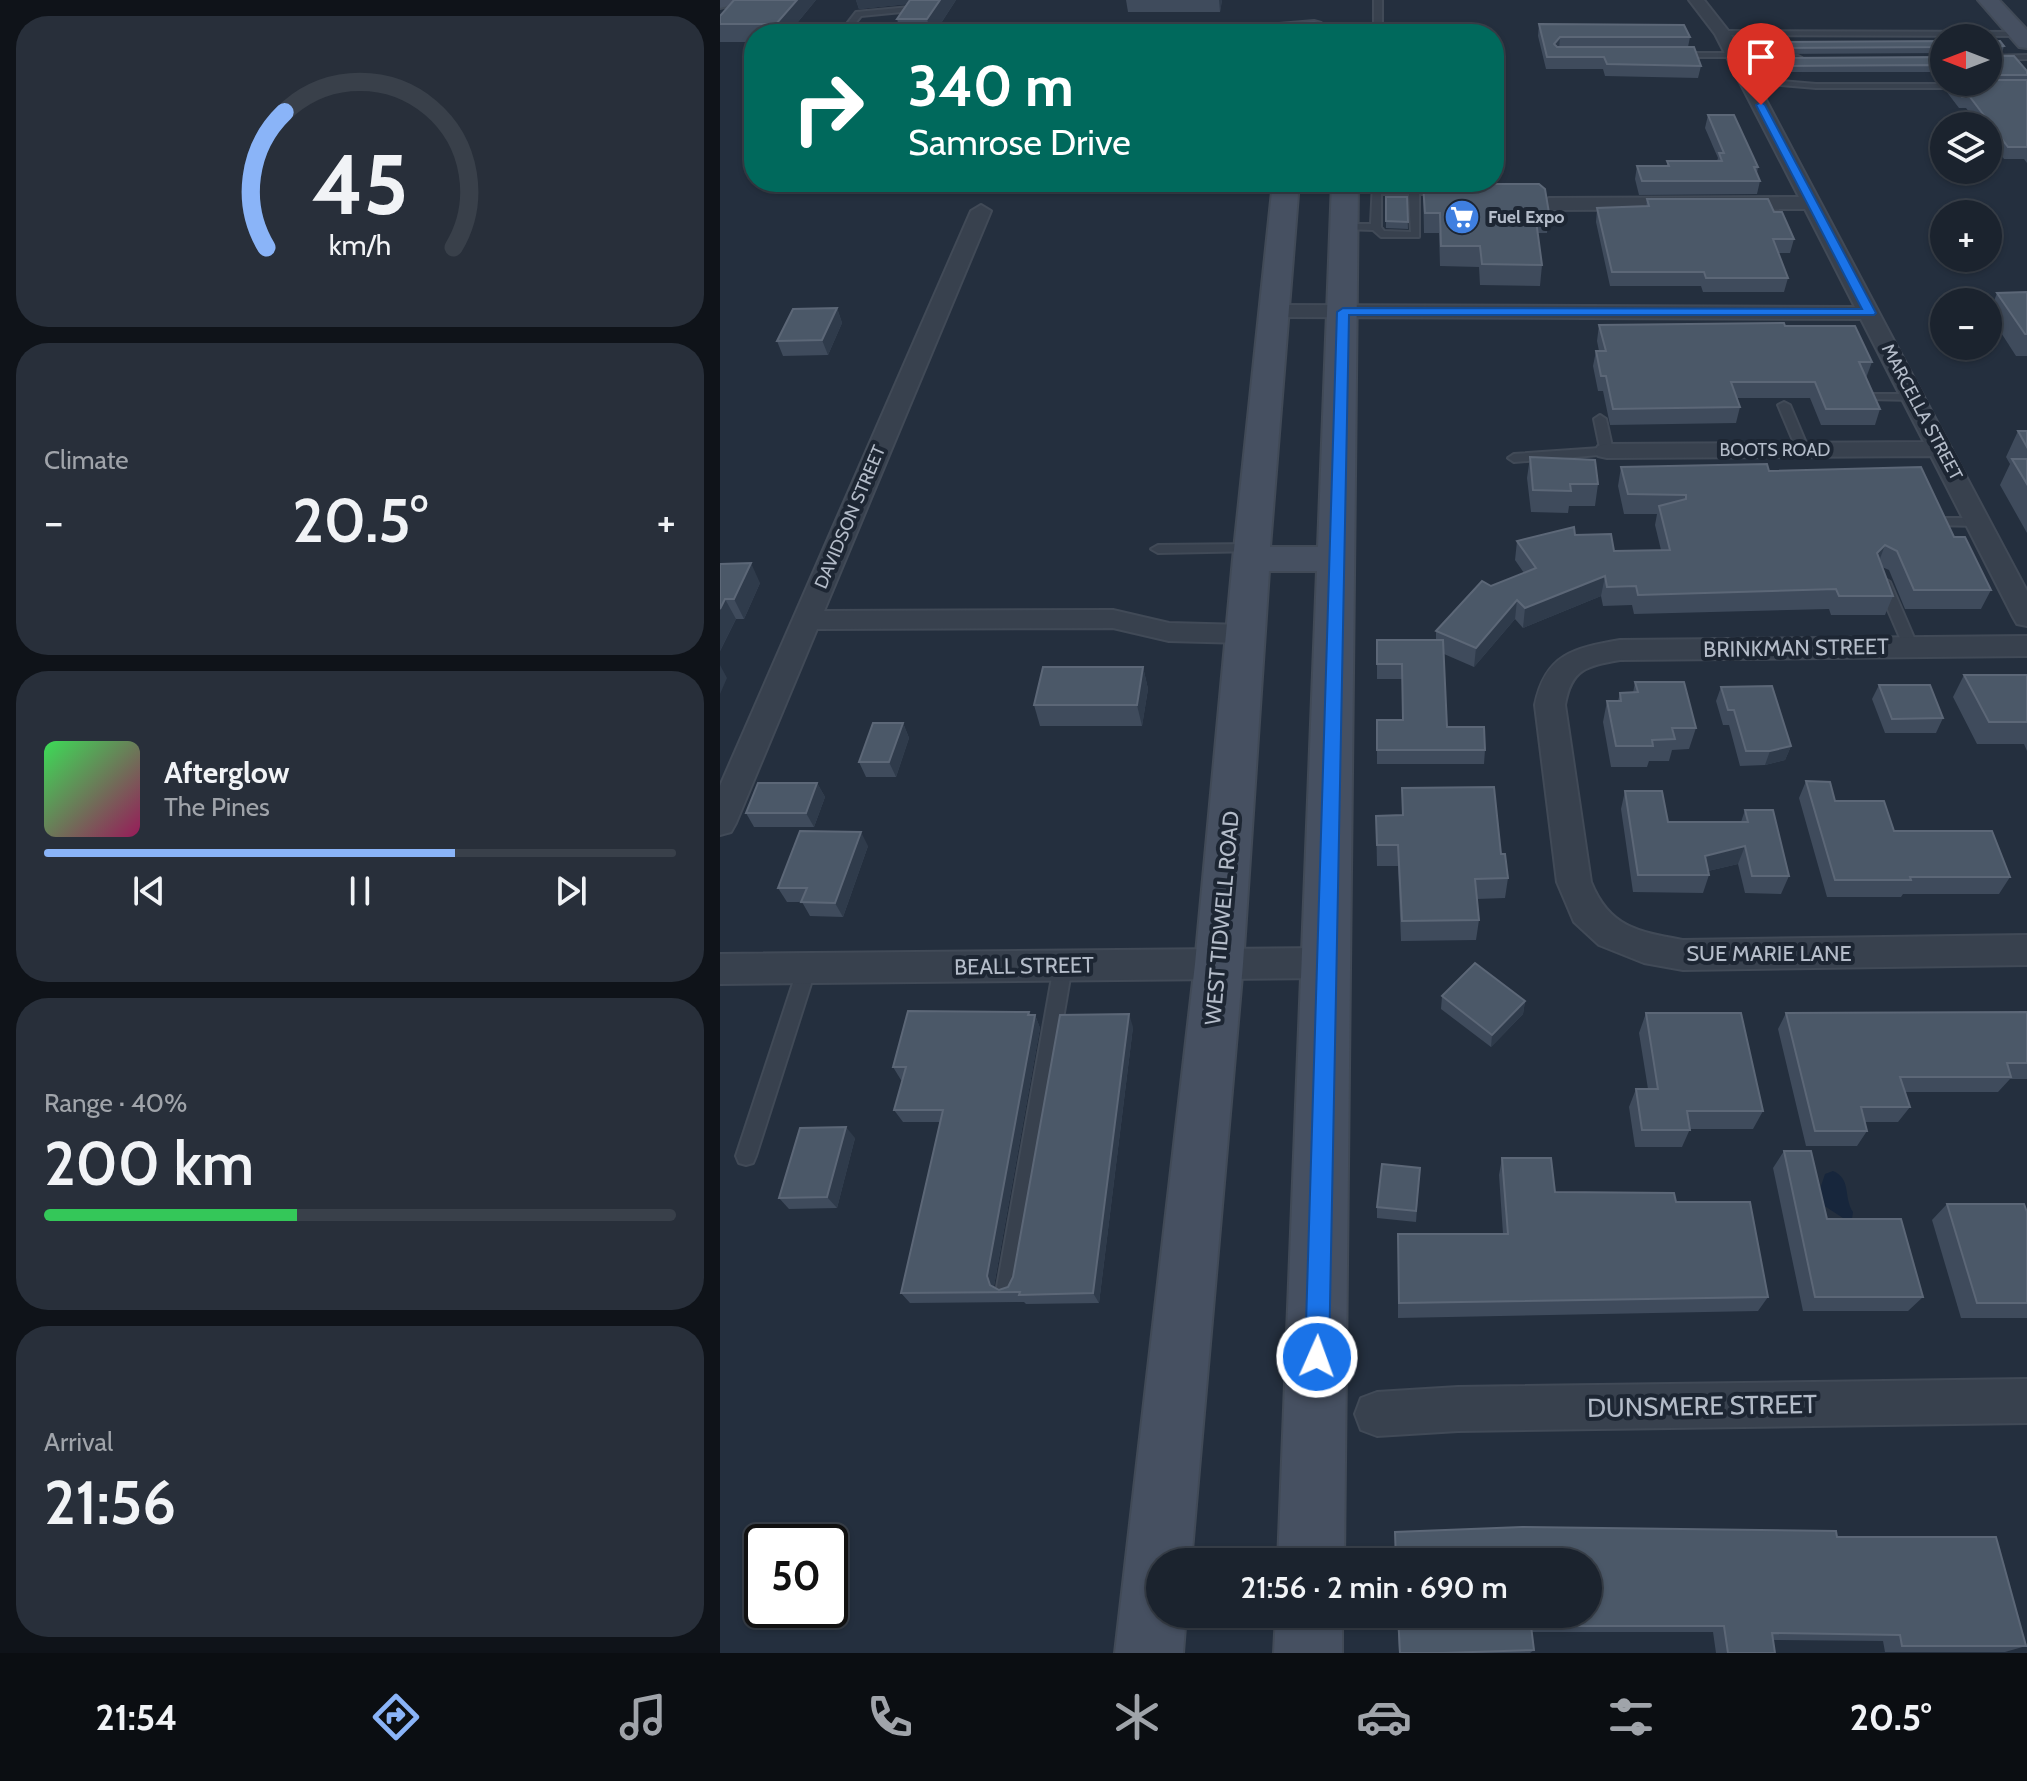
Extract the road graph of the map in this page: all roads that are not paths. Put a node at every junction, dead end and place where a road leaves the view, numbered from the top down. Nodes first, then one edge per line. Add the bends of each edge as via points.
1 (729, 0) edge
2 (925, 0) edge
3 (1313, 0) edge
4 (1378, 0) edge
5 (1696, 0) edge
6 (1988, 0) edge
7 (720, 2) edge
8 (851, 24) edge
9 (1315, 24) edge
10 (1378, 24) edge
11 (1722, 33) junction
12 (2023, 38) edge
13 (1670, 55) edge
14 (1735, 57) junction
15 (2027, 57) edge
16 (1812, 58) edge
17 (2002, 58) edge
18 (1748, 80) junction
19 (1930, 86) edge
20 (1285, 192) edge
21 (1365, 192) edge
22 (1414, 192) edge
23 (1813, 203) junction
24 (1549, 204) edge
25 (981, 211) dead end
26 (1361, 227) junction
27 (1272, 311) junction
28 (1343, 312) junction
29 (1870, 313) junction
30 (1871, 397) edge
31 (1914, 397) junction
32 (1784, 405) dead end
33 (1600, 419) dead end
34 (1942, 449) junction
35 (1803, 450) junction
36 (1607, 451) junction
37 (1514, 458) dead end
38 (1937, 522) edge
39 (1979, 522) junction
40 (1158, 549) dead end
41 (1251, 554) junction
42 (1335, 559) junction
43 (1879, 571) edge
44 (2027, 617) edge
45 (807, 620) junction
46 (1244, 634) junction
47 (2027, 646) edge
48 (1911, 647) junction
49 (1567, 665) joint
50 (720, 823) edge
51 (2027, 950) edge
52 (1327, 963) junction
53 (1219, 964) junction
54 (1063, 966) junction
55 (807, 968) junction
56 (720, 969) edge
57 (746, 1156) dead end
58 (1007, 1287) edge
59 (2027, 1401) edge
60 (1377, 1414) dead end
61 (1311, 1548) edge
62 (1309, 1628) edge
63 (1149, 1653) edge
64 (1308, 1653) edge

1 - 7 main road
2 - 8 lane via 912,9 859,14
3 - 9 main road
4 - 10 lane
5 - 11 street, MARCELLA STREET
6 - 12 main road
11 - 12 lane
11 - 14 street, MARCELLA STREET
13 - 14 lane
14 - 16 lane
14 - 18 street, MARCELLA STREET
15 - 17 lane
18 - 19 lane
18 - 23 street, MARCELLA STREET
20 - 27 main road, WEST TIDWELL ROAD
21 - 26 main road
22 - 26 lane via 1416,235 1381,234
23 - 24 street
23 - 29 street, MARCELLA STREET
25 - 45 street, DAVIDSON STREET
26 - 28 main road
27 - 28 street
27 - 41 main road, WEST TIDWELL ROAD
28 - 29 street
28 - 42 main road
29 - 31 street, MARCELLA STREET
30 - 31 lane
31 - 34 street, MARCELLA STREET
32 - 35 lane
33 - 36 lane
34 - 35 street, BOOTS ROAD
34 - 39 street, MARCELLA STREET
35 - 36 street, BOOTS ROAD
36 - 37 lane
38 - 39 lane
39 - 44 street, MARCELLA STREET via 1989,557
40 - 41 lane
41 - 42 main road
41 - 46 main road, WEST TIDWELL ROAD
42 - 52 main road
43 - 48 lane
45 - 46 street via 1113,619 1169,632
45 - 50 street, DAVIDSON STREET
46 - 53 main road, WEST TIDWELL ROAD
47 - 48 street, BRINKMAN STREET
48 - 49 street, BRINKMAN STREET via 1620,650
49 - 51 street, SUE MARIE LANE via 1552,682 1550,705 1574,882 1586,912 1611,935 1683,955
52 - 53 street, BEALL STREET
52 - 61 main road
53 - 54 street, BEALL STREET
53 - 63 main road, WEST TIDWELL ROAD
54 - 55 street, BEALL STREET
54 - 58 lane
55 - 56 street, BEALL STREET
55 - 57 lane
59 - 60 street, DUNSMERE STREET
62 - 64 main road

